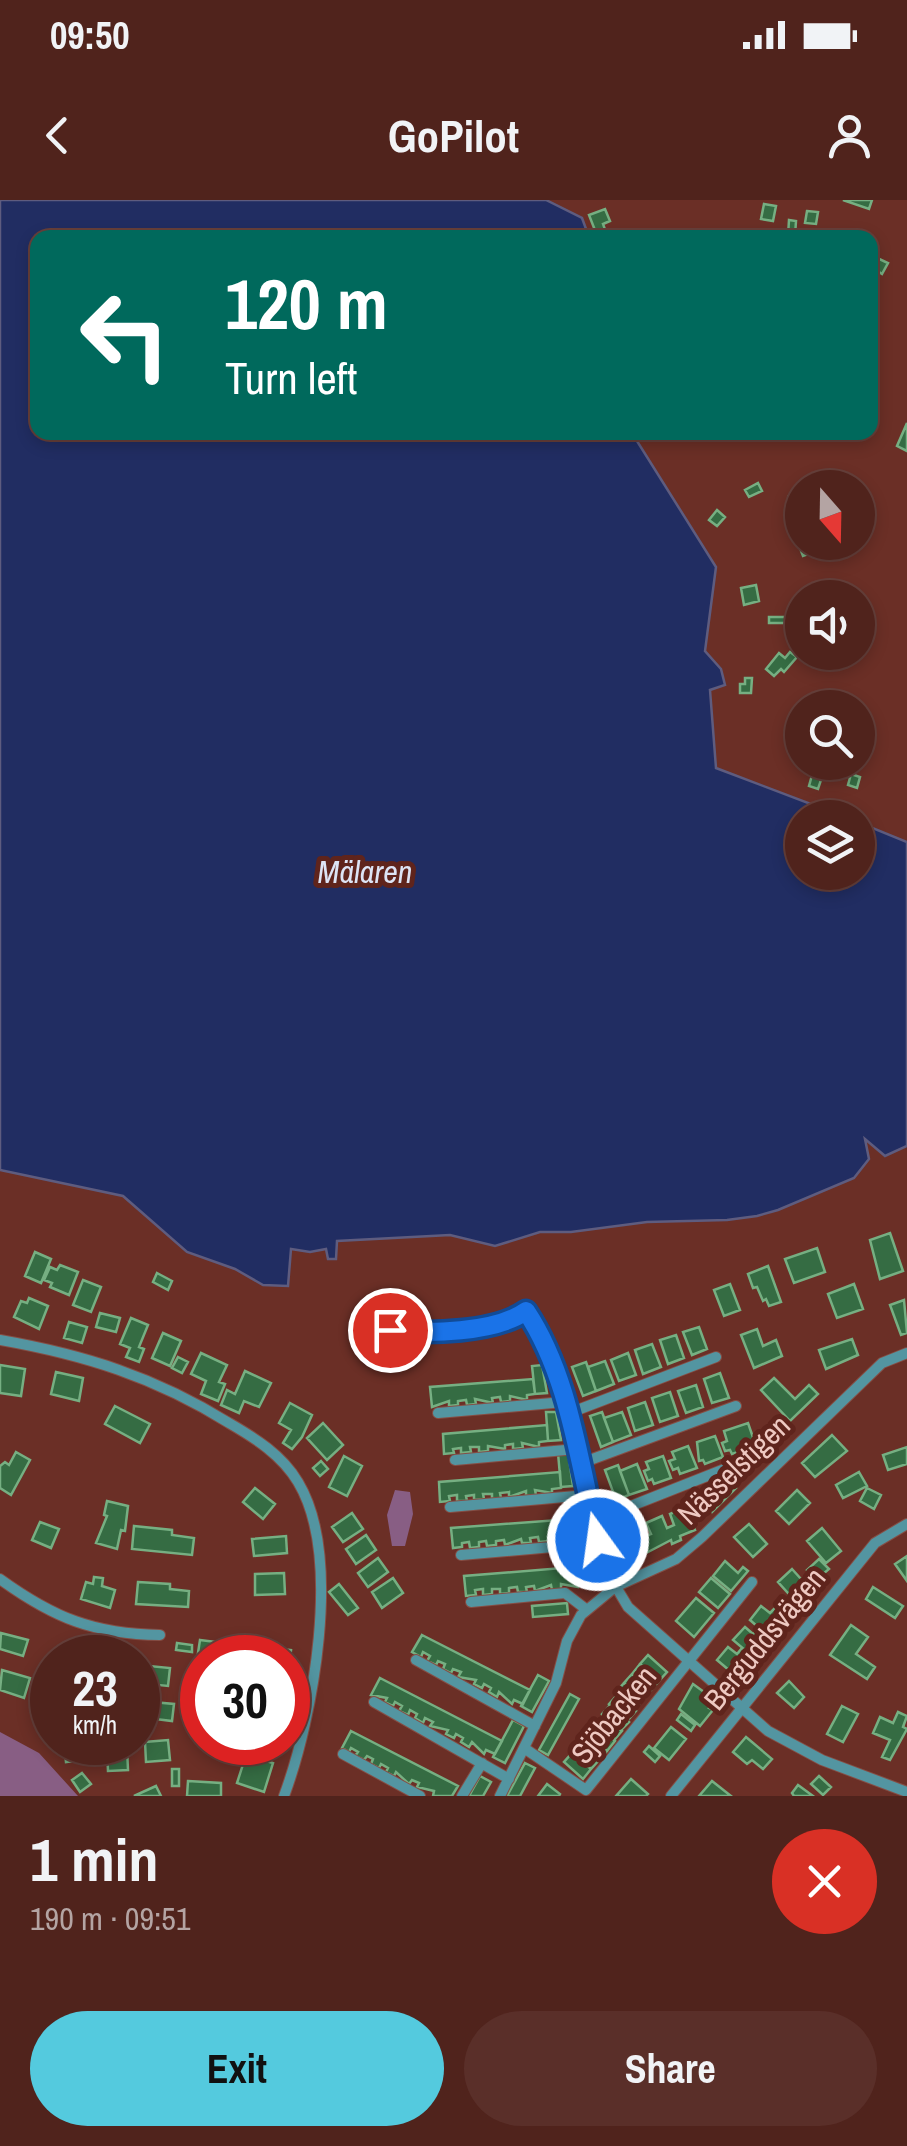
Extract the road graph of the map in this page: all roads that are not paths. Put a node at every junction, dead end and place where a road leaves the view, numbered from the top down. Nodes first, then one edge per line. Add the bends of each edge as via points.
1 (526, 1311) joint
2 (355, 1327) dead end
3 (0, 1340) edge
4 (907, 1353) edge
5 (716, 1357) dead end
6 (736, 1406) dead end
7 (566, 1408) junction
8 (438, 1413) dead end
9 (576, 1449) junction
10 (750, 1459) dead end
11 (455, 1460) dead end
12 (579, 1464) junction
13 (586, 1495) junction
14 (450, 1507) dead end
15 (593, 1521) junction
16 (907, 1524) edge
17 (598, 1543) junction
18 (461, 1555) dead end
19 (0, 1579) edge
20 (752, 1582) dead end
21 (615, 1587) junction
22 (470, 1602) dead end
23 (587, 1610) junction
24 (160, 1635) dead end
25 (416, 1660) dead end
26 (690, 1660) junction
27 (374, 1702) dead end
28 (744, 1706) junction
29 (535, 1726) junction
30 (524, 1748) junction
31 (343, 1754) dead end
32 (482, 1763) junction
33 (509, 1779) junction
34 (907, 1792) edge
35 (284, 1796) edge
36 (420, 1796) edge
37 (462, 1796) edge
38 (500, 1796) edge
39 (671, 1796) edge

1 - 2 lane via 511,1322 426,1334
1 - 7 street, Sjöbacken via 542,1334
3 - 35 street via 62,1351 197,1403 260,1442 297,1480 317,1540 320,1606 316,1679
4 - 21 street, Nässelstigen via 882,1362 676,1559
5 - 7 street
6 - 12 street
7 - 8 street
7 - 9 street, Sjöbacken
9 - 11 street
9 - 12 street, Sjöbacken
10 - 15 street
12 - 13 street, Sjöbacken
13 - 14 street
13 - 15 street, Sjöbacken
15 - 17 street, Sjöbacken
16 - 28 street, Berguddsvägen via 874,1544
17 - 18 street
17 - 21 street, Sjöbacken
19 - 24 street via 66,1618 118,1634
20 - 26 street, Sjöbacken
21 - 23 street, Nässelstigen
21 - 26 street, Sjöbacken via 628,1607
22 - 23 street via 565,1593
23 - 29 street, Nässelstigen via 567,1642
25 - 29 street
26 - 28 street, Sjöbacken
26 - 30 street, Sjöbacken via 586,1790
27 - 32 street
28 - 34 street, Sjöbacken via 768,1731 803,1751
28 - 39 street, Berguddsvägen
29 - 30 street, Nässelstigen
30 - 33 street, Nässelstigen
31 - 36 street
32 - 33 street
32 - 37 street
33 - 38 street, Nässelstigen

